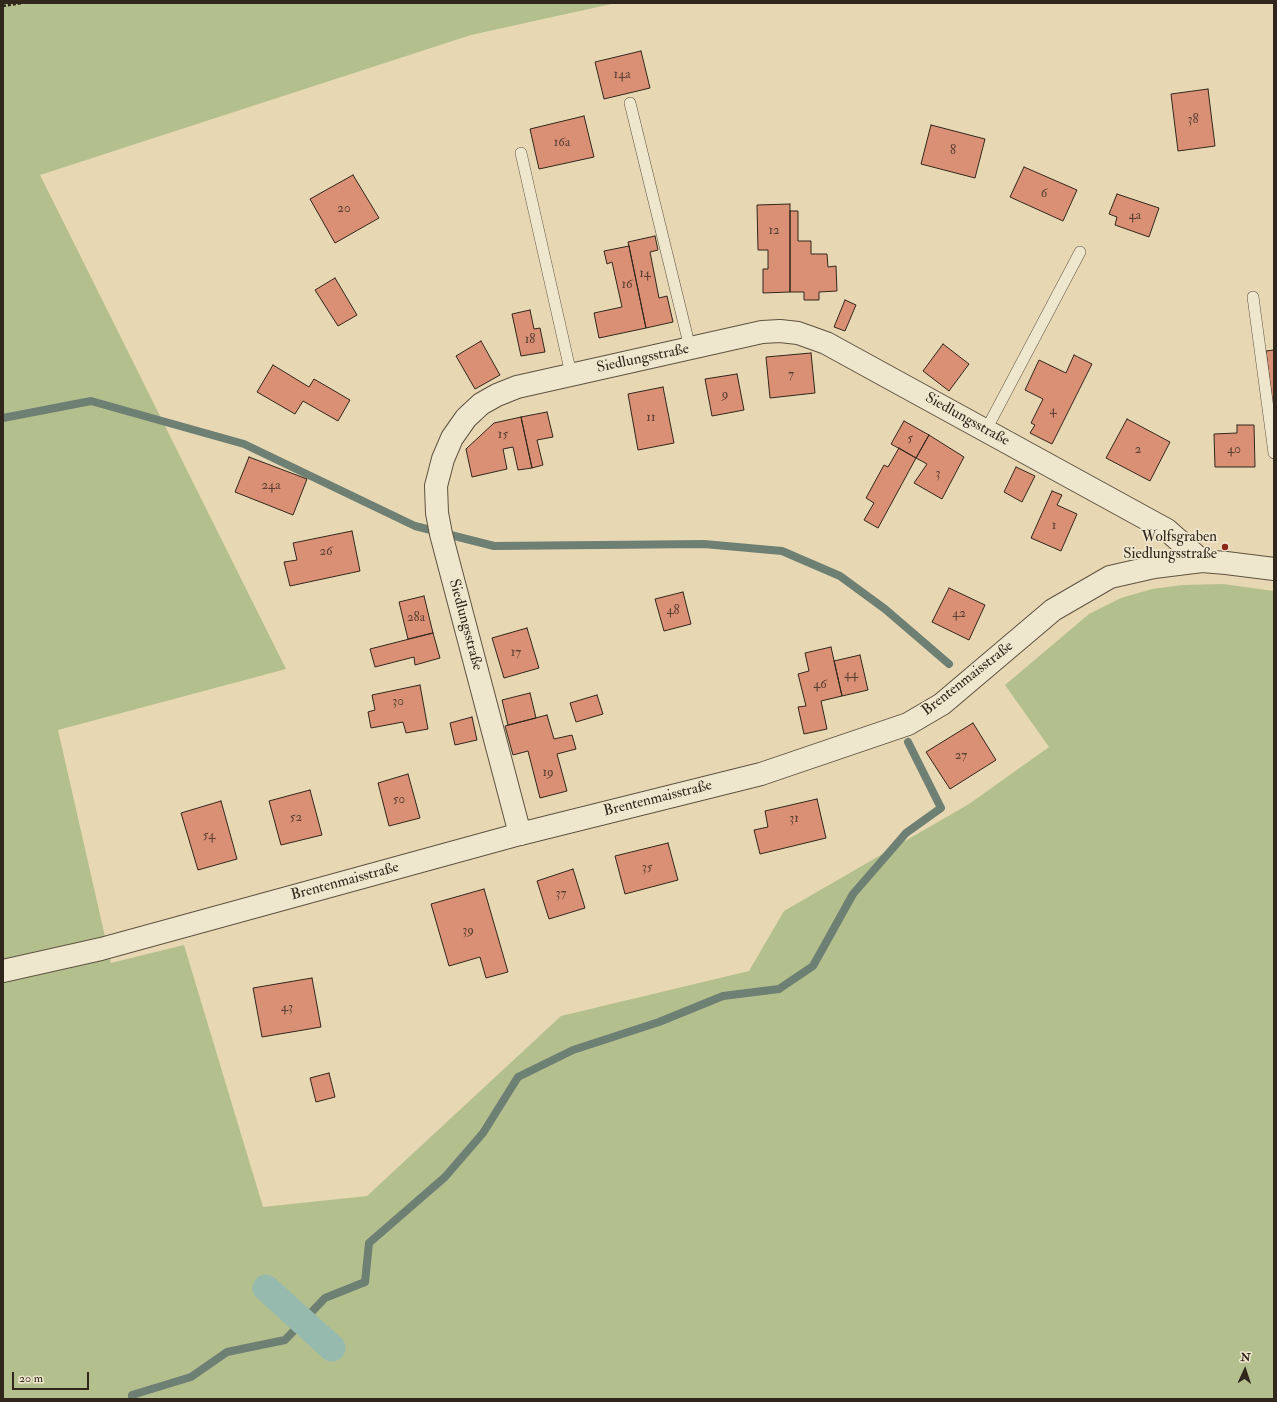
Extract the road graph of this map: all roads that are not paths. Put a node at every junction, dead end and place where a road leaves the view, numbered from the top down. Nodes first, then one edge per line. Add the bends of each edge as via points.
1 (630, 103) dead end
2 (521, 153) dead end
3 (1080, 252) dead end
4 (1253, 297) dead end
5 (690, 348) junction
6 (571, 374) junction
7 (986, 430) junction
8 (1274, 453) edge
9 (1202, 561) junction
10 (1274, 569) edge
11 (520, 834) junction
12 (3, 971) edge

1 - 5 lane
2 - 6 lane
3 - 7 lane
4 - 8 lane
5 - 6 street, Siedlungsstraße
5 - 7 street, Siedlungsstraße via 762,332 798,333 826,342
6 - 11 street, Siedlungsstraße via 516,387 481,404 466,418 452,438 436,486 441,534
7 - 9 street, Siedlungsstraße via 1168,530
9 - 10 street, Brentenmaisstraße
9 - 11 street, Brentenmaisstraße via 1154,567 1110,577 1053,610 949,698 908,724 761,774
11 - 12 street, Brentenmaisstraße via 101,949

